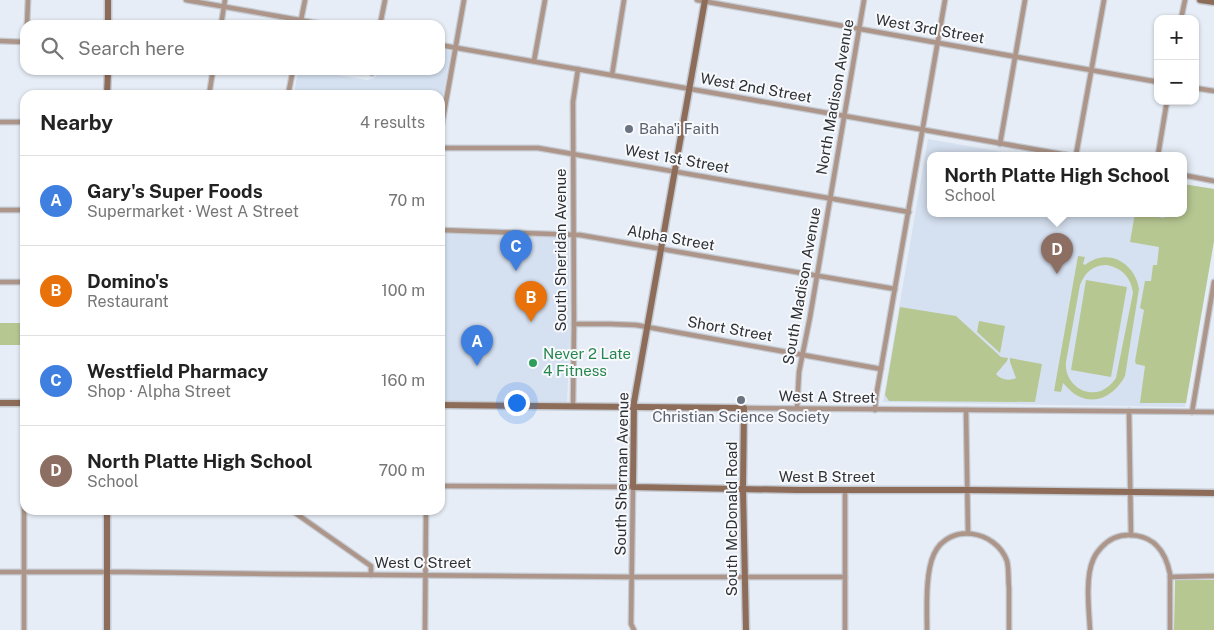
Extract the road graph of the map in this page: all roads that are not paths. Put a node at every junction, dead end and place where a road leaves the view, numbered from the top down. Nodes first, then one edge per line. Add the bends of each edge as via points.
1 (28, 0) edge
2 (108, 0) edge
3 (186, 0) edge
4 (225, 0) edge
5 (305, 0) edge
6 (384, 0) edge
7 (464, 0) edge
8 (544, 0) edge
9 (624, 0) edge
10 (702, 0) edge
11 (864, 0) edge
12 (945, 0) edge
13 (1025, 0) edge
14 (1104, 0) edge
15 (1184, 0) edge
16 (1200, 0) edge
17 (1214, 2) edge
18 (224, 7) junction
19 (1182, 15) edge
20 (27, 20) edge
21 (108, 20) edge
22 (221, 20) edge
23 (287, 20) edge
24 (302, 20) edge
25 (381, 20) edge
26 (859, 29) junction
27 (0, 41) edge
28 (20, 42) edge
29 (937, 43) junction
30 (445, 46) edge
31 (456, 47) junction
32 (1015, 56) junction
33 (534, 61) junction
34 (578, 69) junction
35 (1092, 70) junction
36 (108, 75) edge
37 (212, 75) edge
38 (292, 75) edge
39 (612, 75) junction
40 (1154, 81) edge
41 (690, 88) junction
42 (1199, 89) edge
43 (108, 90) edge
44 (210, 90) edge
45 (289, 90) edge
46 (1214, 92) edge
47 (1166, 105) edge
48 (445, 108) edge
49 (844, 116) junction
50 (0, 122) edge
51 (20, 122) edge
52 (922, 130) junction
53 (1000, 144) junction
54 (445, 148) edge
55 (1049, 152) edge
56 (1077, 152) edge
57 (1158, 152) edge
58 (572, 154) junction
59 (674, 172) junction
60 (1187, 176) edge
61 (1214, 181) edge
62 (830, 199) junction
63 (0, 210) edge
64 (20, 210) edge
65 (909, 212) junction
66 (445, 230) edge
67 (573, 235) junction
68 (661, 249) junction
69 (817, 276) junction
70 (0, 282) edge
71 (20, 282) edge
72 (1214, 282) edge
73 (895, 289) junction
74 (574, 324) junction
75 (647, 327) junction
76 (803, 355) junction
77 (881, 369) junction
78 (0, 403) edge
79 (20, 403) edge
80 (445, 405) edge
81 (573, 406) junction
82 (634, 407) junction
83 (744, 408) junction
84 (797, 408) junction
85 (875, 410) junction
86 (966, 410) junction
87 (1129, 411) junction
88 (1192, 412) junction
89 (1214, 412) edge
90 (445, 486) edge
91 (633, 487) junction
92 (743, 489) junction
93 (845, 490) junction
94 (967, 490) junction
95 (1130, 492) junction
96 (1214, 492) edge
97 (24, 515) edge
98 (107, 515) edge
99 (298, 515) edge
100 (426, 515) edge
101 (968, 533) junction
102 (1131, 535) junction
103 (0, 572) edge
104 (24, 572) junction
105 (107, 572) junction
106 (371, 575) junction
107 (426, 575) junction
108 (1214, 576) edge
109 (632, 577) junction
110 (745, 577) junction
111 (845, 577) junction
112 (1170, 577) junction
113 (24, 630) edge
114 (107, 630) edge
115 (425, 630) edge
116 (634, 630) edge
117 (746, 630) edge
118 (845, 630) edge
119 (927, 630) edge
120 (1009, 630) edge
121 (1090, 630) edge
122 (1170, 630) edge

1 - 20 street
2 - 21 street
3 - 18 street
4 - 18 street
5 - 24 street
6 - 25 street
7 - 31 street
8 - 33 street
9 - 39 street
10 - 26 street, West 3rd Street
10 - 41 street, South Sherman Avenue
11 - 26 street, North Madison Avenue
12 - 29 street
13 - 32 street
14 - 35 street
15 - 19 street
16 - 17 street
18 - 22 street
18 - 23 street
26 - 29 street, West 3rd Street
26 - 49 street, North Madison Avenue
27 - 28 street
29 - 32 street, West 3rd Street
29 - 52 street
30 - 31 street, West 2nd Street
31 - 33 street, West 2nd Street
31 - 48 street
32 - 35 street, West 3rd Street
32 - 53 street
33 - 34 street, West 2nd Street
34 - 39 street, West 2nd Street
34 - 58 street, South Sheridan Avenue via 572,102
35 - 40 street, West 3rd Street
35 - 56 street
36 - 43 street
37 - 44 street
38 - 45 street
39 - 41 street, West 2nd Street
41 - 49 street, West 2nd Street
41 - 59 street, South Sherman Avenue
42 - 46 street
47 - 57 street
49 - 52 street, West 2nd Street
49 - 62 street, North Madison Avenue
50 - 51 street
52 - 53 street, West 2nd Street
52 - 65 street
53 - 55 street, West 2nd Street
54 - 58 street, West 1st Street via 538,148
58 - 59 street, West 1st Street
58 - 67 street, South Sheridan Avenue
59 - 62 street, West 1st Street
59 - 68 street, South Sherman Avenue
60 - 61 street
62 - 65 street, West 1st Street
62 - 69 street, South Madison Avenue
63 - 64 street
65 - 73 street
66 - 67 street, Alpha Street
67 - 68 street, Alpha Street
67 - 74 street, South Sheridan Avenue
68 - 69 street, Alpha Street
68 - 75 street, South Sherman Avenue
69 - 73 street, Alpha Street
69 - 76 street, South Madison Avenue
70 - 71 street
72 - 88 street
73 - 77 street
74 - 75 street, Short Street
74 - 81 street, South Sheridan Avenue
75 - 76 street, Short Street
75 - 82 street, South Sherman Avenue
76 - 77 street, Short Street
76 - 84 street, South Madison Avenue
77 - 85 street
78 - 79 street
80 - 81 street, West A Street
81 - 82 street, West A Street
82 - 83 street, West A Street
82 - 91 street, South Sherman Avenue
83 - 84 street, West A Street
83 - 92 street, South McDonald Road
84 - 85 street, West A Street
85 - 86 street, West A Street
86 - 87 street, West A Street
86 - 94 street
87 - 88 street, West A Street
87 - 95 street
88 - 89 street, West A Street
90 - 91 street, West B Street
91 - 92 street, West B Street
91 - 109 street, South Sherman Avenue
92 - 93 street, West B Street
92 - 110 street, South McDonald Road
93 - 94 street, West B Street
93 - 111 street
94 - 95 street, West B Street
94 - 101 street
95 - 96 street, West B Street
95 - 102 street
97 - 104 street
98 - 105 street
99 - 106 street via 371,566
100 - 107 street
101 - 119 street via 948,539 934,553 929,574
101 - 120 street via 992,541 1007,563
102 - 112 street via 1157,546 1168,565
102 - 121 street via 1107,542 1090,567
103 - 104 street, West C Street
104 - 105 street, West C Street
104 - 113 street
105 - 106 street, West C Street
105 - 114 street
106 - 107 street, West C Street
107 - 109 street, West C Street
107 - 115 street
108 - 112 street
109 - 110 street, West C Street
109 - 116 street, South Sherman Avenue via 631,624
110 - 111 street, West C Street
110 - 117 street, South McDonald Road
111 - 118 street
112 - 122 street

